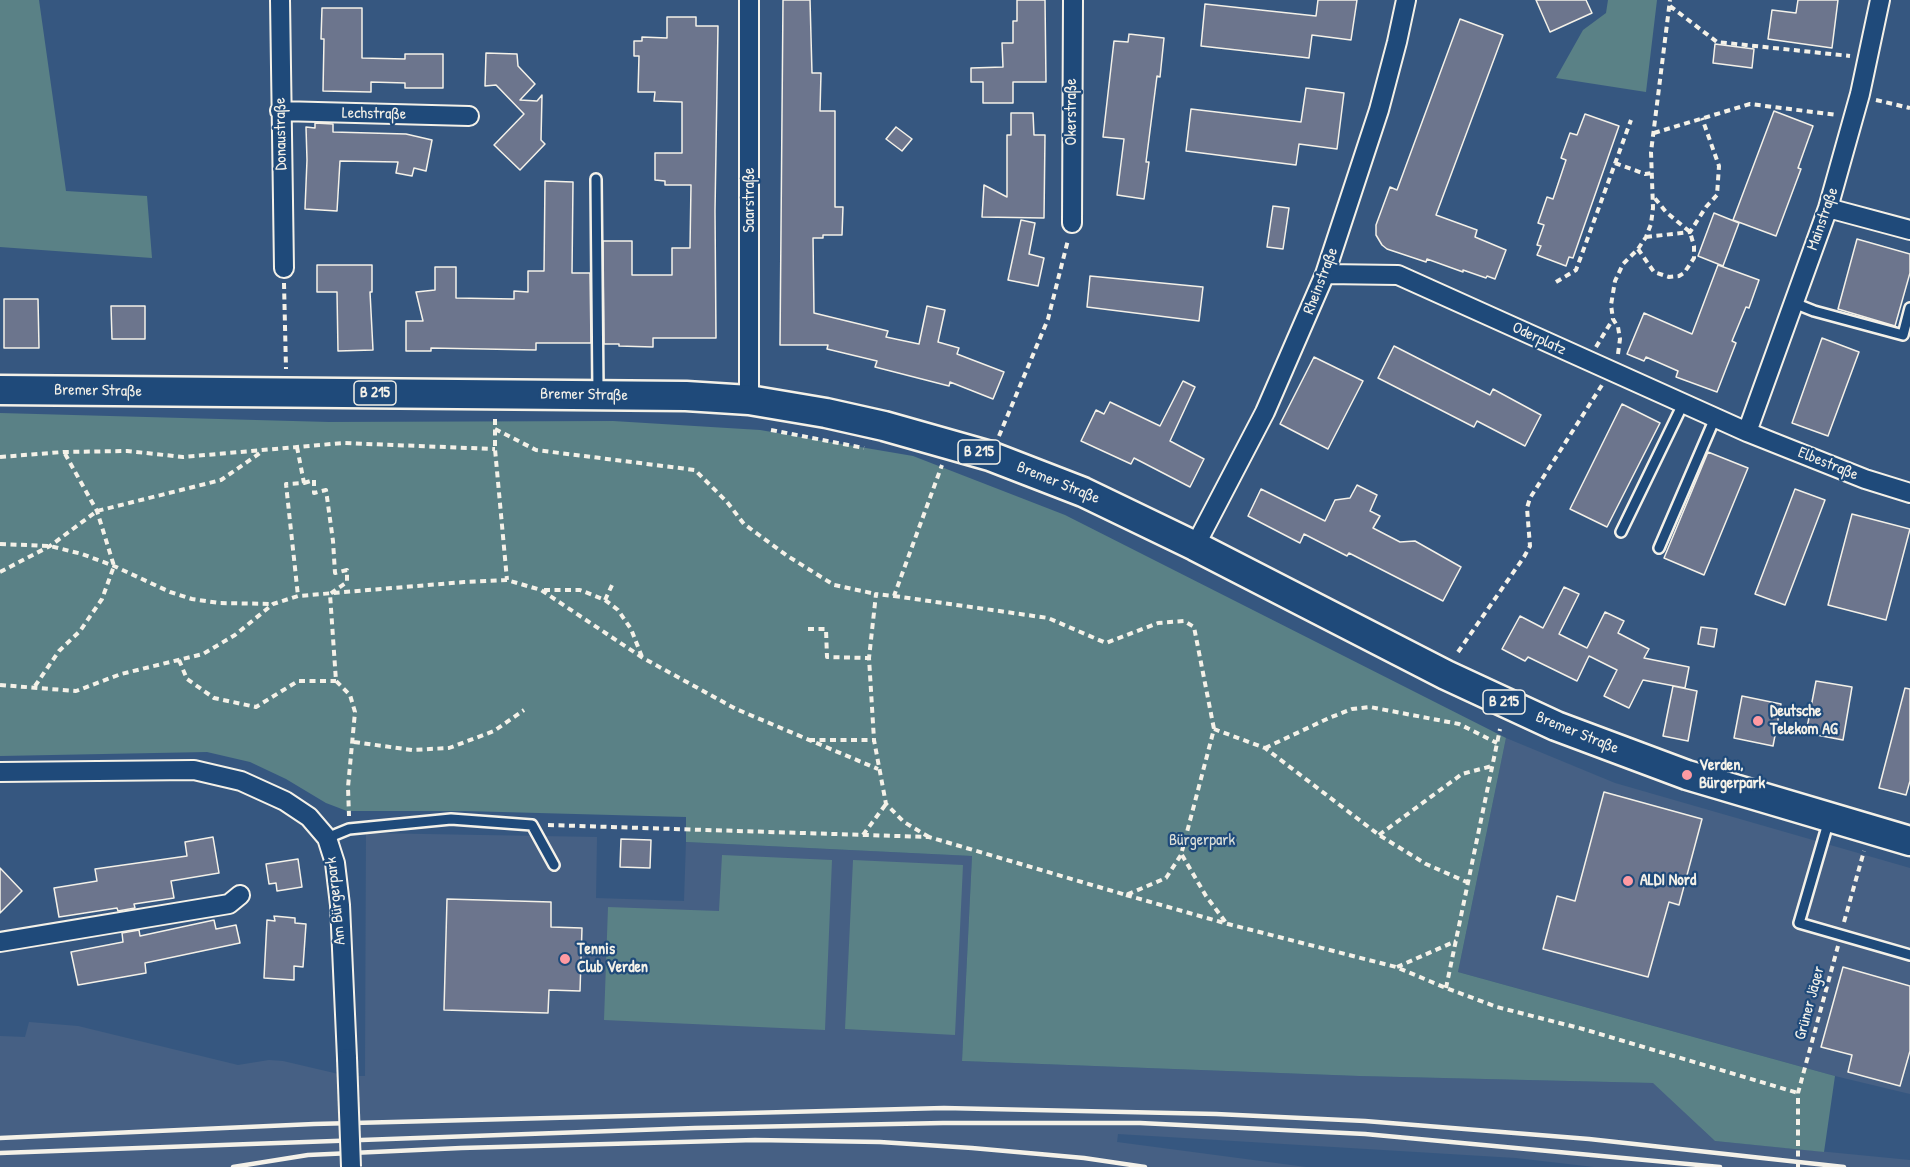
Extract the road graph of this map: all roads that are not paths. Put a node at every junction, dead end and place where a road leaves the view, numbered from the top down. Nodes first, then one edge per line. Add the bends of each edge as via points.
1 (280, 0) edge
2 (749, 0) edge
3 (1073, 0) edge
4 (1406, 0) edge
5 (1880, 0) edge
6 (280, 111) junction
7 (469, 116) dead end
8 (596, 179) dead end
9 (1828, 208) junction
10 (1072, 223) road end
11 (1910, 230) edge
12 (284, 268) road end
13 (1325, 274) junction
14 (1794, 303) junction
15 (1910, 308) edge
16 (0, 390) edge
17 (598, 395) junction
18 (750, 400) junction
19 (1683, 404) junction
20 (1715, 418) junction
21 (1747, 432) junction
22 (1910, 493) edge
23 (1621, 532) dead end
24 (1195, 546) junction
25 (1659, 548) dead end
26 (0, 772) edge
27 (1830, 817) junction
28 (327, 838) junction
29 (1910, 841) edge
30 (554, 865) dead end
31 (240, 895) dead end
32 (0, 942) edge
33 (1910, 955) edge
34 (351, 1167) edge

1 - 6 street, Donaustraße
2 - 18 street, Saarstraße
3 - 10 street, Okerstraße
4 - 13 street, Rheinstraße via 1379,110
5 - 9 street, Mainstraße via 1860,94
6 - 7 street, Lechstraße
6 - 12 street, Donaustraße
8 - 17 lane
9 - 11 street
9 - 14 street, Mainstraße
13 - 19 street, Oderplatz via 1398,275
13 - 24 street, Rheinstraße via 1265,412
14 - 15 lane via 1903,335
14 - 21 street, Mainstraße
16 - 17 main road, Bremer Straße / B 215
17 - 18 main road, Bremer Straße / B 215
18 - 24 main road, Bremer Straße / B 215 via 884,426 990,456 1083,492
19 - 20 street, Oderplatz
19 - 23 lane
20 - 21 street, Oderplatz
20 - 25 lane
21 - 22 street, Elbestraße
24 - 27 main road, Bremer Straße / B 215 via 1455,680 1556,726 1687,775
26 - 28 street, Am Bürgerpark via 194,770 241,781 285,801 309,818
27 - 29 main road, Bremer Straße / B 215
27 - 33 lane via 1799,923
28 - 30 lane via 350,829 451,819 532,825
28 - 34 street, Am Bürgerpark, bridge via 335,863 340,905
31 - 32 street via 229,904

